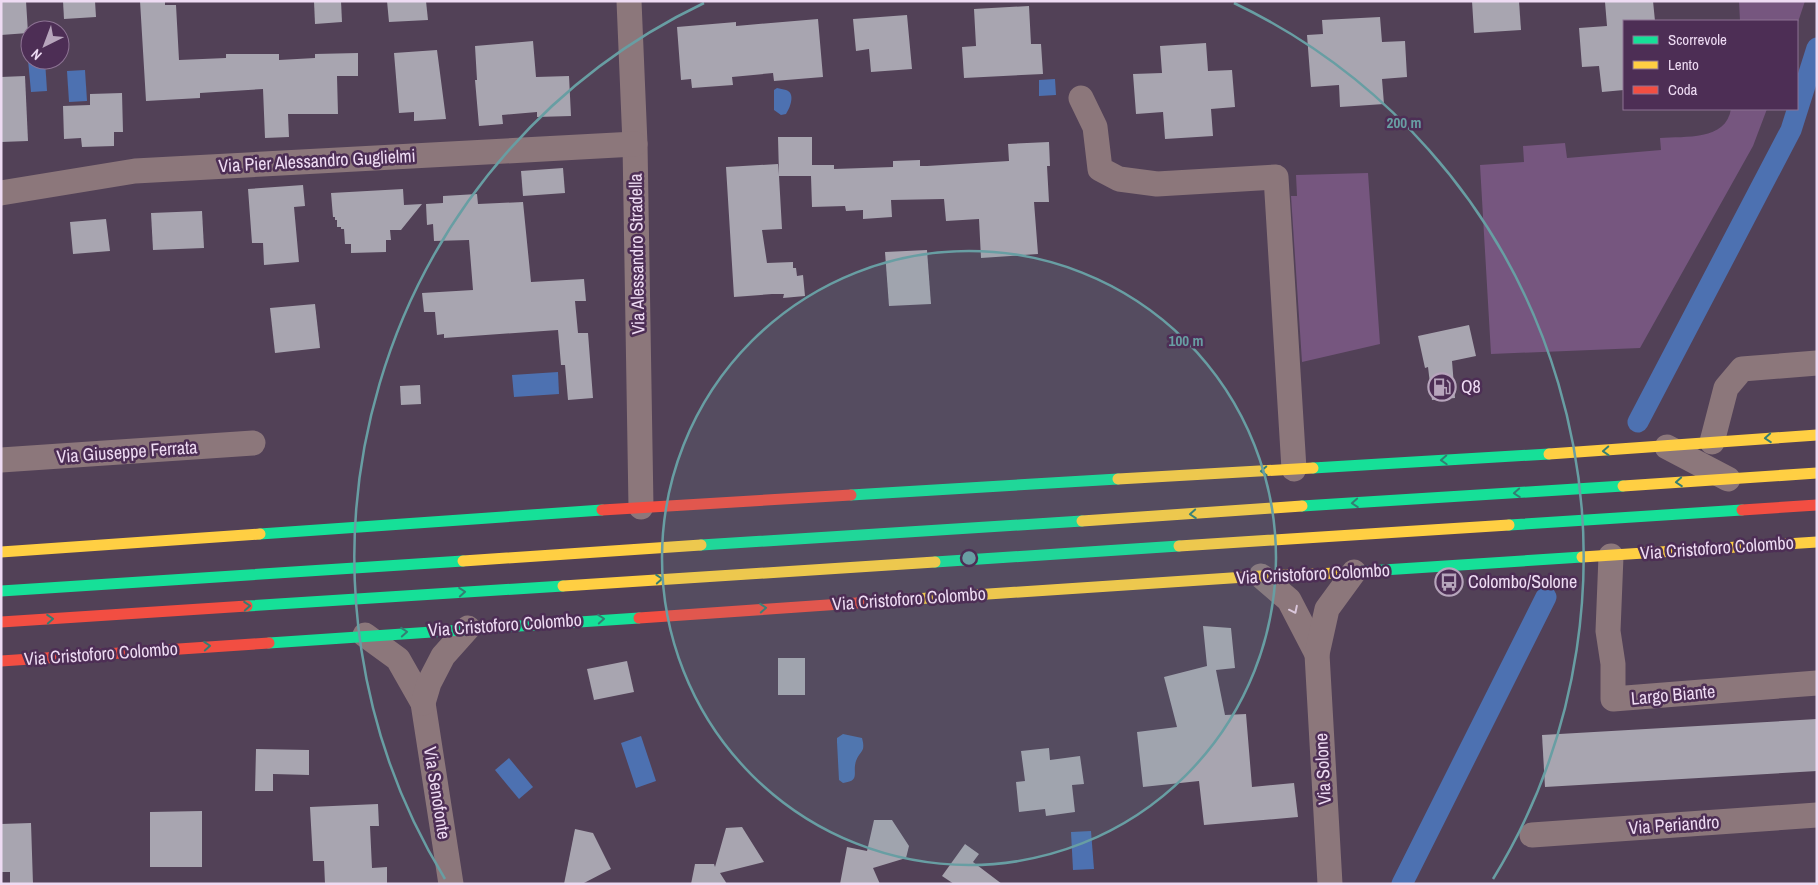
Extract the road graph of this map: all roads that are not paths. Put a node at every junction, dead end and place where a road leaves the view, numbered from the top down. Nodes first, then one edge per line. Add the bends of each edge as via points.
1 (629, 1) edge
2 (1081, 98) dead end
3 (635, 144) junction
4 (1, 193) edge
5 (1817, 363) edge
6 (1817, 435) edge
7 (1712, 442) junction
8 (253, 443) dead end
9 (1667, 447) junction
10 (1, 460) edge
11 (1294, 469) junction
12 (1817, 473) edge
13 (1728, 479) junction
14 (1817, 504) edge
15 (641, 507) junction
16 (1817, 542) edge
17 (1, 552) edge
18 (1611, 556) junction
19 (1354, 572) junction
20 (1261, 576) junction
21 (1, 591) edge
22 (1, 622) edge
23 (468, 628) junction
24 (365, 635) junction
25 (1318, 654) junction
26 (1, 660) edge
27 (1817, 683) edge
28 (423, 703) junction
29 (1817, 814) edge
30 (1532, 835) dead end
31 (452, 884) edge
32 (1330, 884) edge

1 - 3 street, Via Alessandro Stradella
2 - 11 street via 1094,127 1100,168 1119,179 1157,184 1276,177
3 - 4 street, Via Pier Alessandro Guglielmi via 136,171
3 - 15 street, Via Alessandro Stradella
5 - 7 street via 1742,369 1726,388
6 -> 7 street
7 - 9 street
8 - 10 street, Via Giuseppe Ferrata
9 -> 11 street
9 - 13 street
11 -> 15 street
12 - 13 street
13 -> 21 street
22 -> 14 street, Via Cristoforo Colombo
15 - 17 street
16 - 18 street, Via Cristoforo Colombo
18 - 19 street, Via Cristoforo Colombo
18 - 27 street, Largo Biante via 1608,631 1613,664 1613,700
19 - 20 street, Via Cristoforo Colombo
19 - 25 street via 1327,609
23 -> 20 street, Via Cristoforo Colombo
20 -> 25 street via 1289,600
24 -> 23 street, Via Cristoforo Colombo
23 - 28 street via 443,656
26 -> 24 street, Via Cristoforo Colombo
24 - 28 street via 398,659
25 - 32 street, Via Solone
28 - 31 street, Via Senofonte
29 - 30 street, Via Periandro

